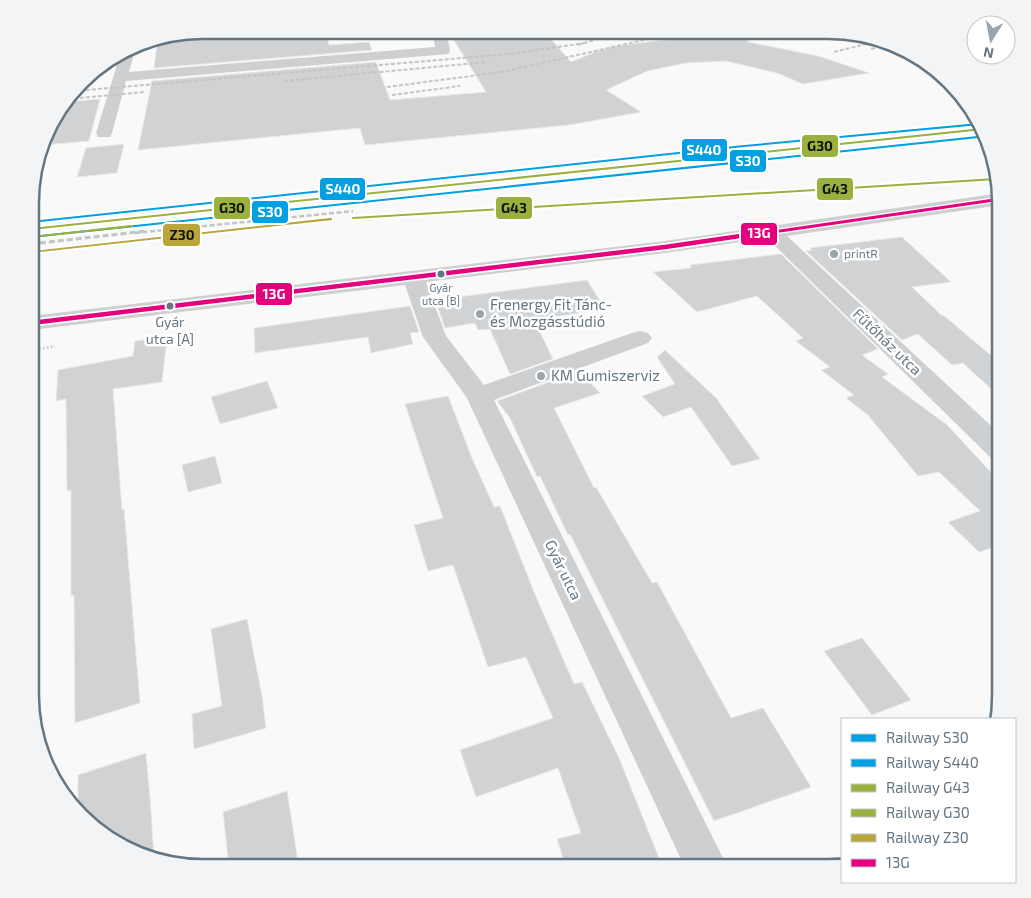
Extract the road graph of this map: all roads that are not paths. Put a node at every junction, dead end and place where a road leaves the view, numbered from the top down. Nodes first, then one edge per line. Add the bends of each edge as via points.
1 (441, 39) edge
2 (125, 59) edge
3 (120, 77) junction
4 (104, 134) dead end
5 (992, 200) edge
6 (774, 232) junction
7 (413, 277) junction
8 (39, 322) edge
9 (640, 338) dead end
10 (479, 396) junction
11 (992, 443) edge
12 (703, 859) edge

1 - 3 street via 443,51
2 - 3 street
3 - 4 street
5 - 6 street
6 - 7 street
6 - 11 street, Fűtőház utca
7 - 8 street
7 - 10 street, Gyár utca via 435,337
9 - 10 street
10 - 12 street, Gyár utca

